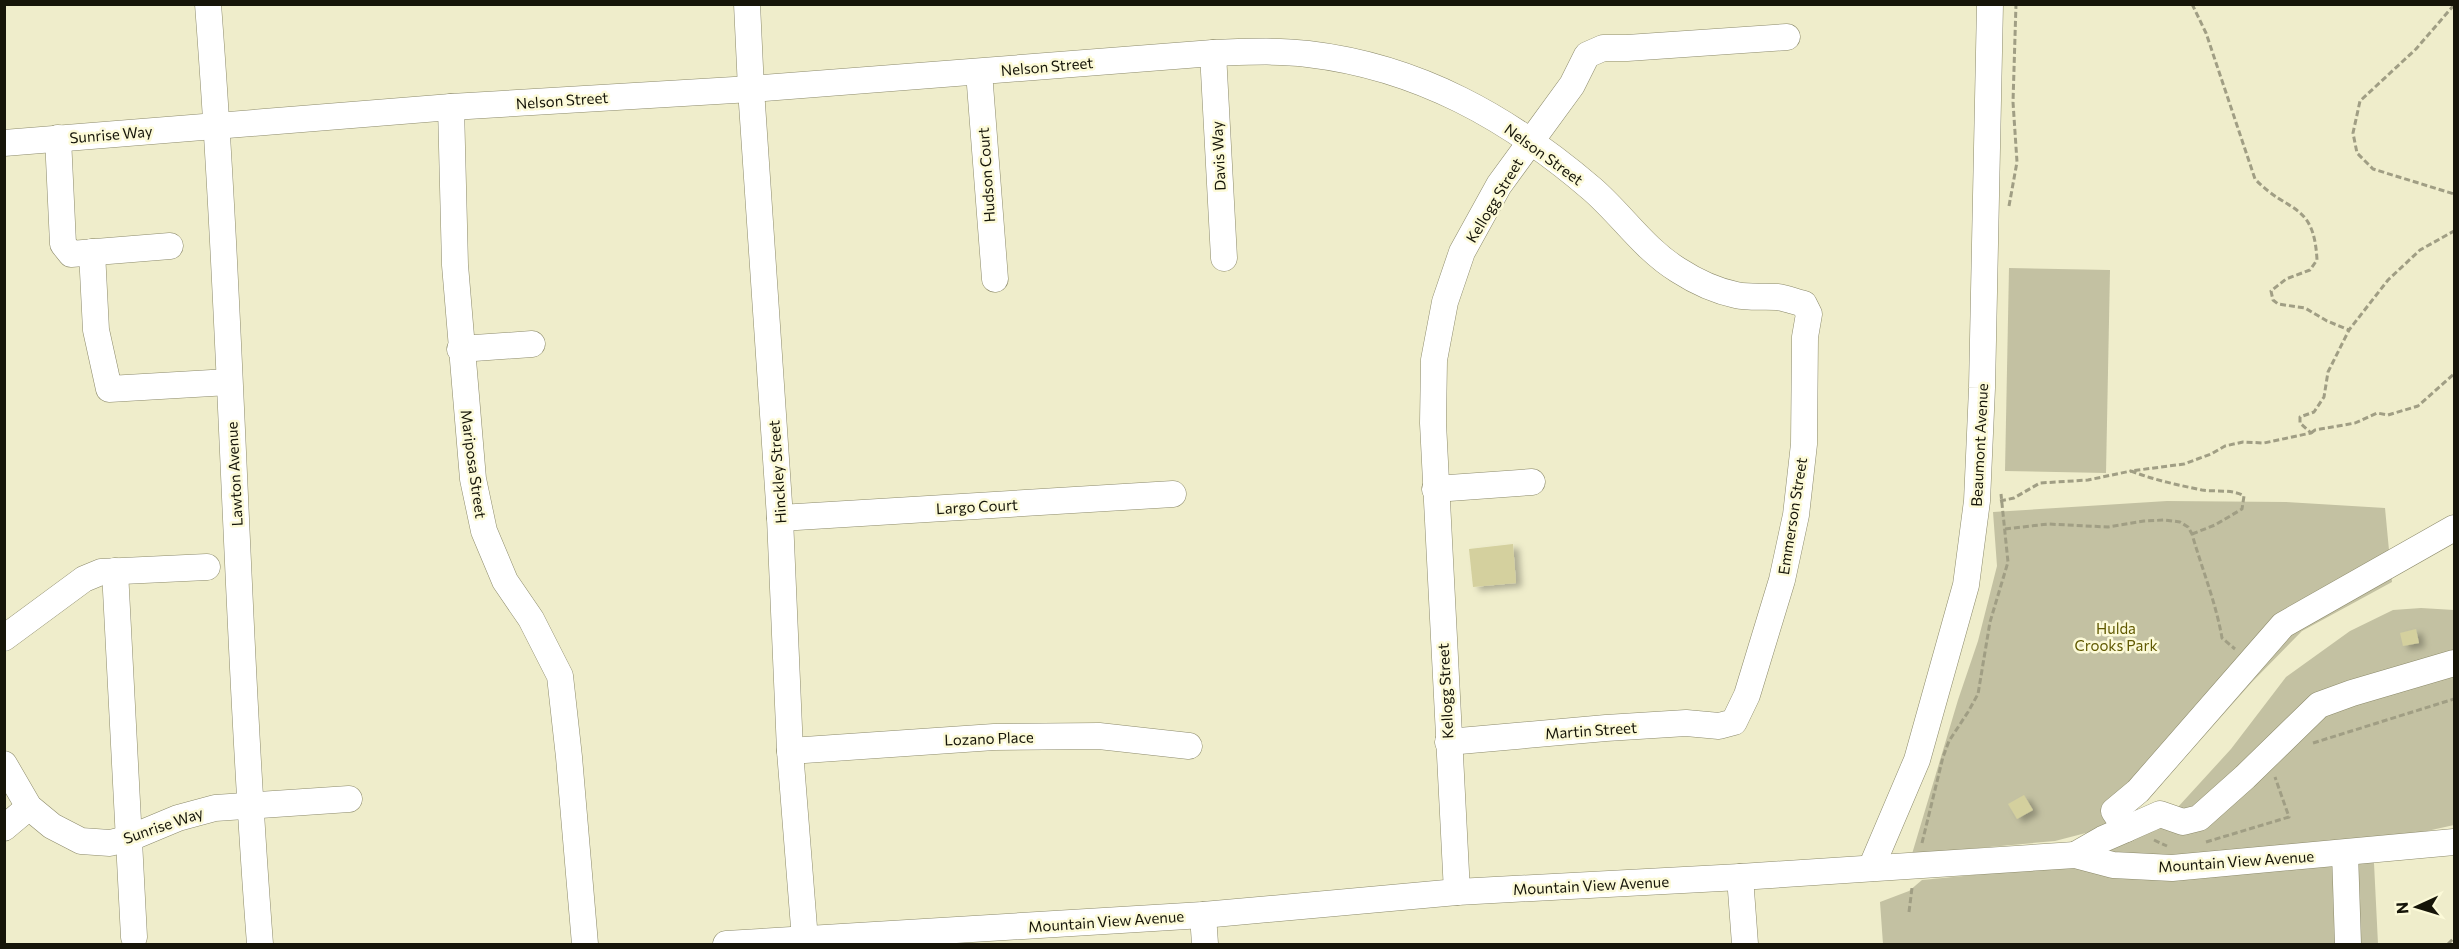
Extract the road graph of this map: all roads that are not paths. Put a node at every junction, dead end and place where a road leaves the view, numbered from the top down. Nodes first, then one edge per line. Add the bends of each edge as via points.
1 (208, 4) edge
2 (747, 4) edge
3 (1990, 4) edge
4 (1787, 37) dead end
5 (1213, 53) junction
6 (979, 72) junction
7 (751, 88) junction
8 (451, 107) junction
9 (217, 126) junction
10 (58, 138) junction
11 (1532, 140) junction
12 (4, 143) edge
13 (170, 246) dead end
14 (92, 252) junction
15 (1224, 258) dead end
16 (994, 279) dead end
17 (1804, 304) joint
18 (532, 344) dead end
19 (460, 349) junction
20 (229, 382) junction
21 (1532, 482) dead end
22 (1435, 489) junction
23 (1173, 494) dead end
24 (780, 518) junction
25 (2454, 528) edge
26 (207, 567) dead end
27 (115, 571) junction
28 (4, 638) edge
29 (2454, 663) edge
30 (1734, 722) joint
31 (1448, 742) junction
32 (1189, 746) dead end
33 (790, 751) junction
34 (4, 764) edge
35 (349, 799) dead end
36 (250, 806) junction
37 (29, 807) junction
38 (4, 828) edge
39 (2126, 829) junction
40 (130, 838) junction
41 (2454, 842) edge
42 (2345, 853) junction
43 (2075, 855) junction
44 (1871, 868) junction
45 (1740, 877) junction
46 (1457, 892) junction
47 (1203, 915) junction
48 (134, 937) dead end
49 (805, 940) junction
50 (260, 945) edge
51 (585, 945) edge
52 (726, 945) edge
53 (1206, 945) edge
54 (1745, 945) edge
55 (2348, 945) edge

1 - 9 street, Lawton Avenue
2 - 7 street, Hinckley Street
3 - 44 street, Beaumont Avenue via 1982,388 1977,501 1966,585 1917,760
4 - 11 street, Kellogg Street via 1603,48 1587,55 1572,85
5 - 6 street, Nelson Street
5 - 11 street, Nelson Street via 1307,54 1374,67 1429,84
5 - 15 street, Davis Way
6 - 7 street, Nelson Street
6 - 16 street, Hudson Court
7 - 8 street, Nelson Street
7 - 24 street, Hinckley Street
8 - 9 street, Nelson Street
8 - 19 street, Mariposa Street
9 - 10 street, Sunrise Way
9 - 20 street, Lawton Avenue
10 - 12 street, Sunrise Way
10 - 14 street via 63,244 71,254
11 - 17 street, Nelson Street via 1594,191 1649,248 1677,270 1736,295 1780,297
11 - 22 street, Kellogg Street via 1499,184 1467,244 1445,302 1434,360
13 - 14 street
14 - 20 street via 96,330 109,389
17 - 30 street, Emmerson Street via 1809,314 1805,337 1804,444 1796,515 1782,580 1747,695
18 - 19 street
19 - 51 street, Mariposa Street via 474,479 484,531 505,581 531,619 560,676
20 - 36 street, Lawton Avenue
21 - 22 street
22 - 31 street, Kellogg Street
23 - 24 street, Largo Court
24 - 33 street, Hinckley Street
25 - 39 street via 2283,625 2138,791 2114,811
26 - 27 street
27 - 28 street via 84,579
27 - 40 street
29 - 39 street via 2319,705 2199,818 2183,822 2160,814
30 - 31 street, Martin Street via 1719,726 1629,726
31 - 46 street, Kellogg Street
32 - 33 street, Lozano Place via 1099,736 994,736
33 - 49 street, Hinckley Street
34 - 37 street, Sunrise Way
35 - 36 street, Sunrise Way
36 - 40 street, Sunrise Way via 215,808
36 - 50 street, Lawton Avenue
37 - 38 street
37 - 40 street, Sunrise Way via 52,826 81,841 110,843
39 - 43 street
40 - 48 street
41 - 42 street, Mountain View Avenue
42 - 43 street, Mountain View Avenue via 2172,868 2113,865
42 - 55 street
43 - 44 street, Mountain View Avenue
44 - 45 street, Mountain View Avenue
45 - 46 street, Mountain View Avenue
45 - 54 street
46 - 47 street, Mountain View Avenue
47 - 49 street, Mountain View Avenue
47 - 53 street
49 - 52 street, Mountain View Avenue

